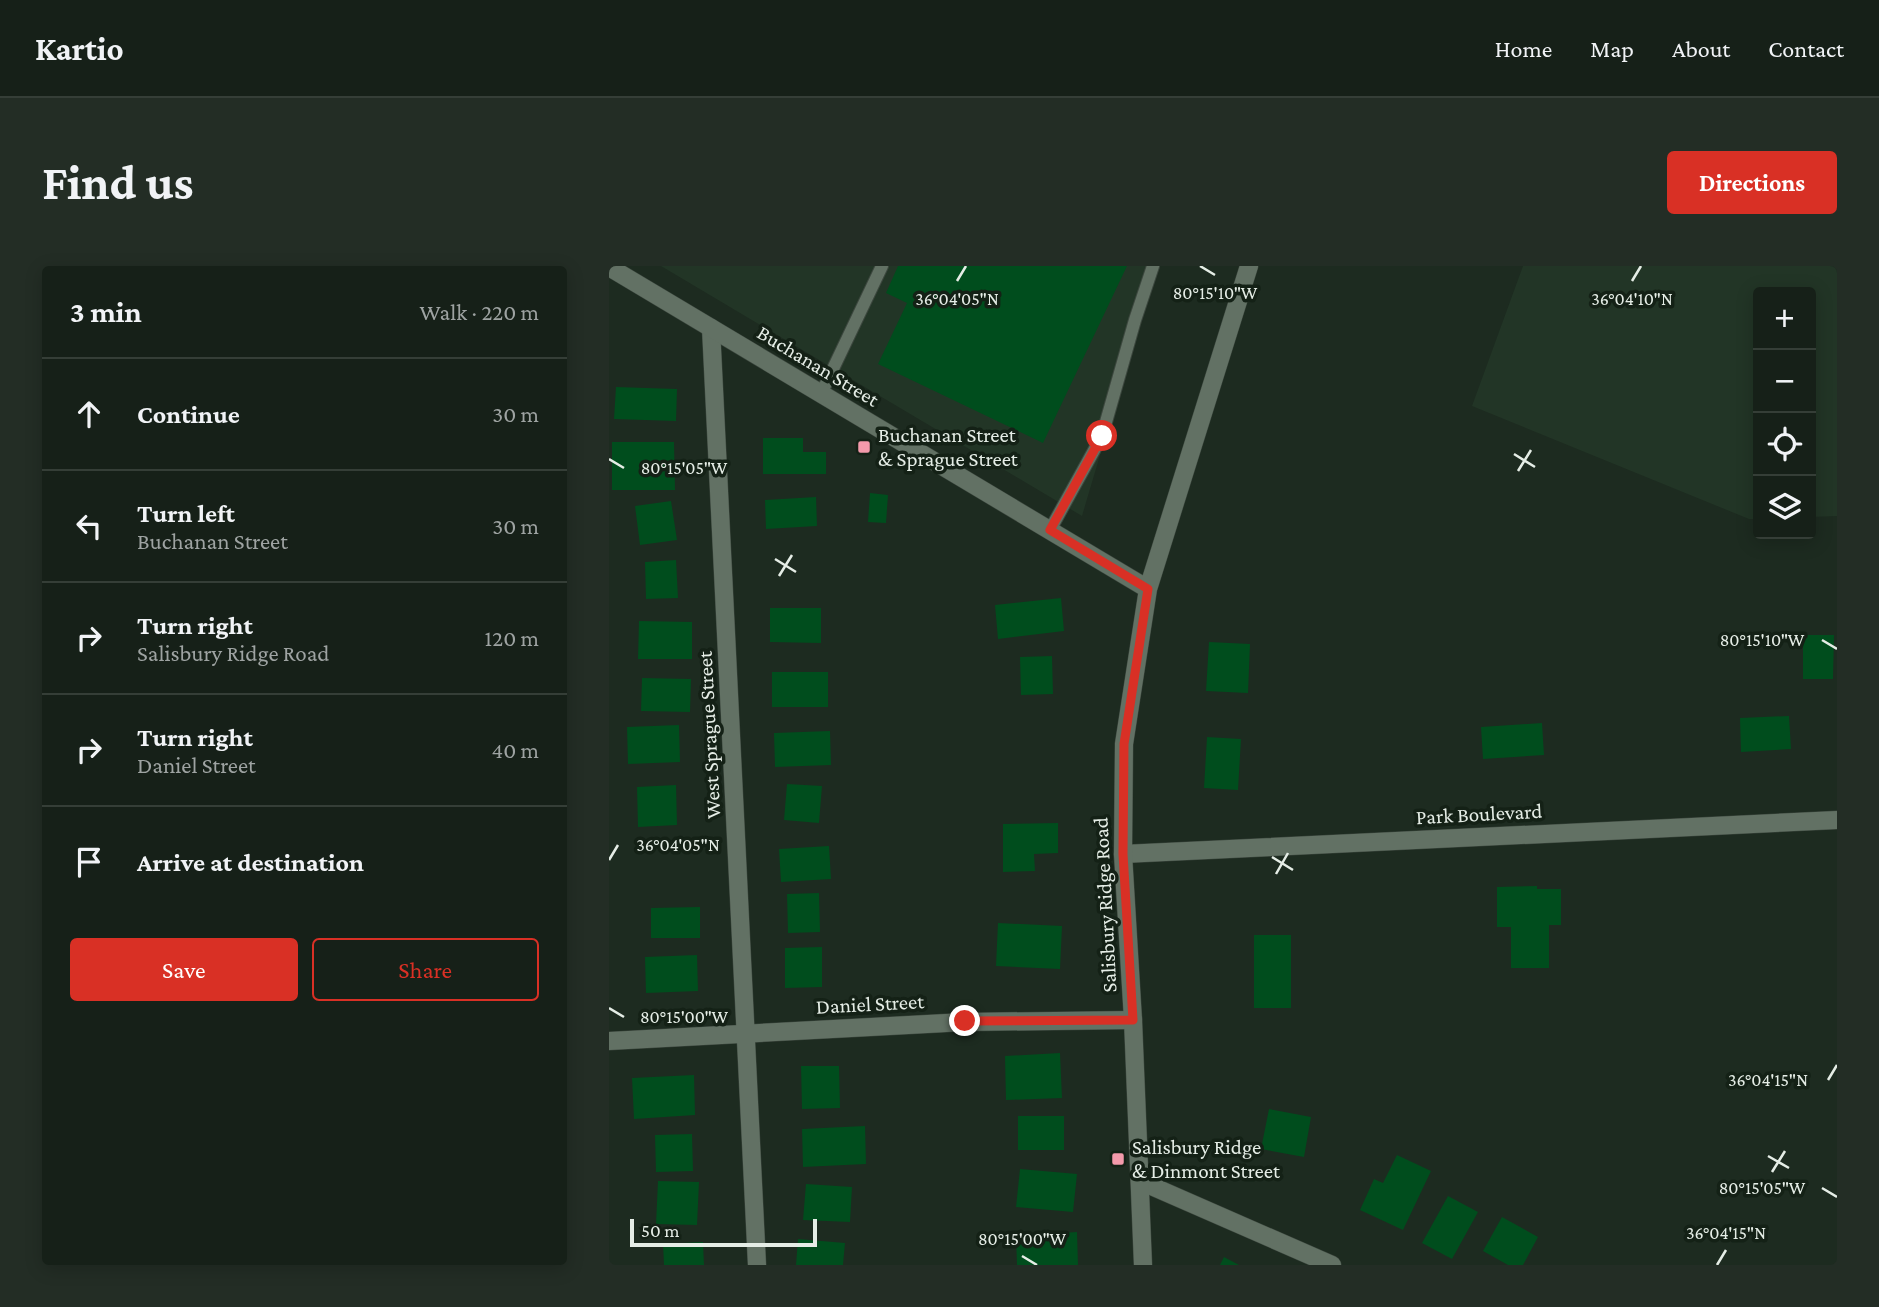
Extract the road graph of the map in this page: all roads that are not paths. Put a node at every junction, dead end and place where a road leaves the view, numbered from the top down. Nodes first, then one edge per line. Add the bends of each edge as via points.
1 (882, 266) edge
2 (1153, 266) edge
3 (1249, 266) edge
4 (609, 267) edge
5 (711, 328) junction
6 (821, 394) junction
7 (1050, 530) junction
8 (1148, 589) junction
9 (1837, 820) edge
10 (1123, 854) junction
11 (1133, 1020) junction
12 (747, 1033) junction
13 (609, 1041) edge
14 (1140, 1181) junction
15 (757, 1265) edge
16 (1143, 1265) edge
17 (1332, 1265) edge

1 - 6 lane
2 - 7 lane via 1102,436
3 - 8 street, Salisbury Ridge Road
4 - 5 street, Buchanan Street
5 - 6 street, Buchanan Street
5 - 12 street, West Sprague Street
6 - 7 street, Buchanan Street
7 - 8 street, Buchanan Street
8 - 10 street, Salisbury Ridge Road via 1124,744
9 - 10 street, Park Boulevard
10 - 11 street, Salisbury Ridge Road
11 - 12 street, Daniel Street via 965,1021
11 - 14 street, Salisbury Ridge Road
12 - 13 street, Daniel Street
12 - 15 street, West Sprague Street
14 - 16 street, Salisbury Ridge Road
14 - 17 street

